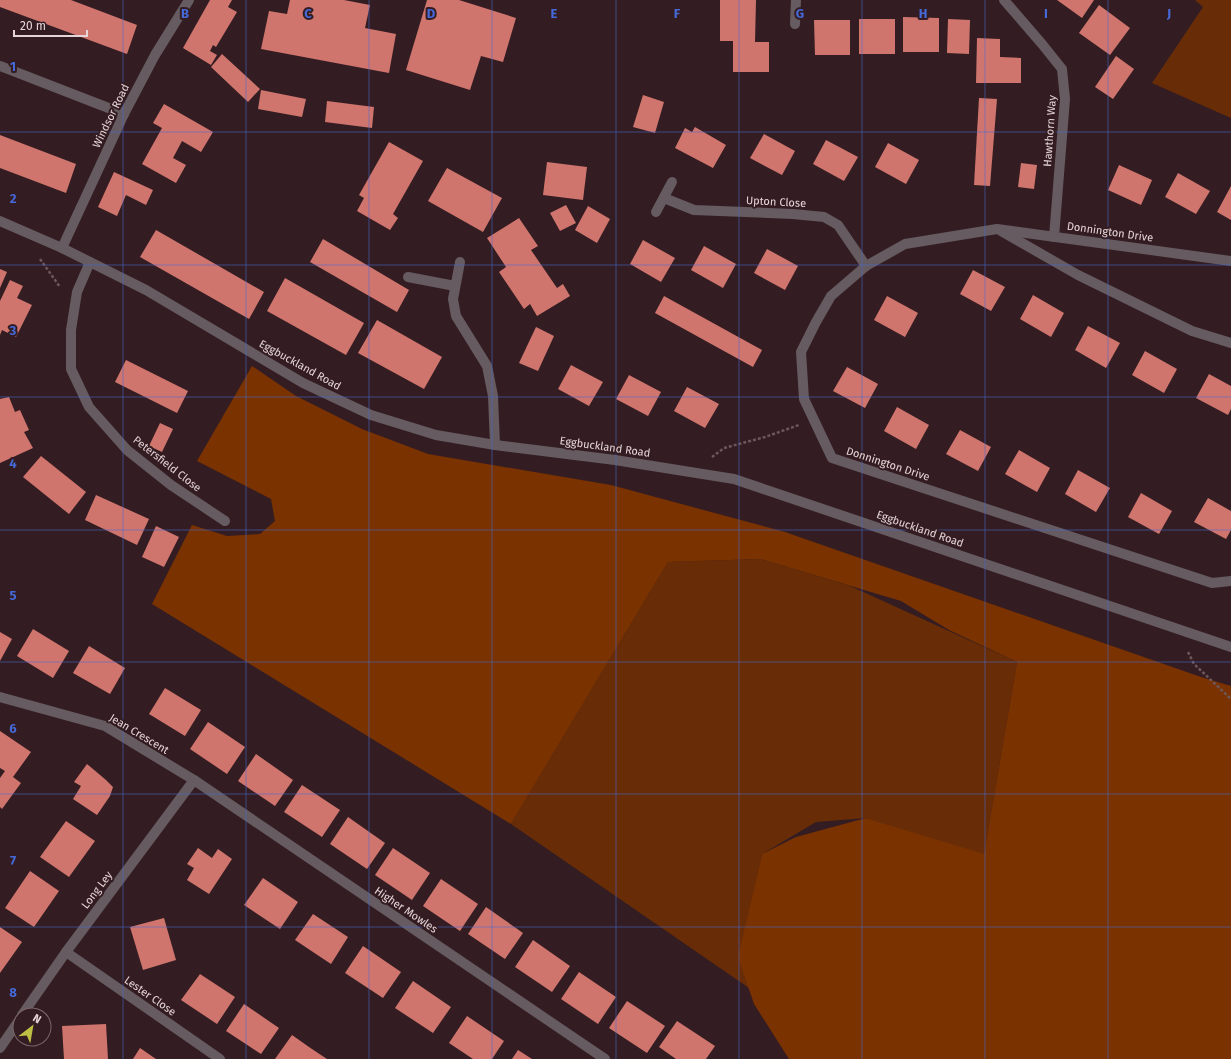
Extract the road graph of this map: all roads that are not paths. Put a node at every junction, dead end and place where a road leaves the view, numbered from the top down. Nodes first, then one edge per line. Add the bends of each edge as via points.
1 (189, 0) edge
2 (796, 0) edge
3 (1004, 0) edge
4 (796, 24) dead end
5 (0, 66) edge
6 (124, 114) junction
7 (672, 182) dead end
8 (664, 198) junction
9 (656, 212) dead end
10 (0, 221) edge
11 (997, 229) junction
12 (1054, 237) junction
13 (62, 248) junction
14 (1231, 261) edge
15 (90, 262) junction
16 (460, 262) dead end
17 (866, 266) junction
18 (408, 277) dead end
19 (455, 286) junction
20 (1231, 343) edge
21 (495, 445) junction
22 (225, 522) dead end
23 (1231, 581) edge
24 (1231, 647) edge
25 (0, 697) edge
26 (194, 780) junction
27 (66, 952) junction
28 (28, 1007) edge
29 (12, 1031) edge
30 (0, 1048) edge
31 (220, 1059) edge
32 (605, 1059) edge

1 - 6 street, Windsor Road via 155,55
2 - 4 street
3 - 12 street, Hawthorn Way via 1062,70 1065,99
5 - 6 street
6 - 13 street, Windsor Road
7 - 8 street
8 - 9 street
8 - 17 street, Upton Close via 694,210 824,217 838,225
10 - 13 street, Eggbuckland Road
11 - 12 street, Donnington Drive
11 - 17 street, Donnington Drive via 905,244
11 - 20 street via 1078,274 1192,331
12 - 14 street, Donnington Drive
13 - 15 street, Eggbuckland Road
15 - 21 street, Eggbuckland Road via 146,290 303,383 371,415 436,435
15 - 22 street, Petersfield Close via 77,292 71,330 71,369 89,407 127,450 171,485
16 - 19 street
17 - 23 street, Donnington Drive via 831,296 801,352 804,399 832,458 1212,583
18 - 19 street
19 - 21 street via 453,299 456,316 487,366 493,396
21 - 24 street, Eggbuckland Road via 734,479
25 - 26 street, Jean Crescent via 105,726
26 - 27 street, Long Ley
26 - 32 street, Higher Mowles
27 - 28 street, Long Ley
27 - 31 street, Lester Close
29 - 30 street

